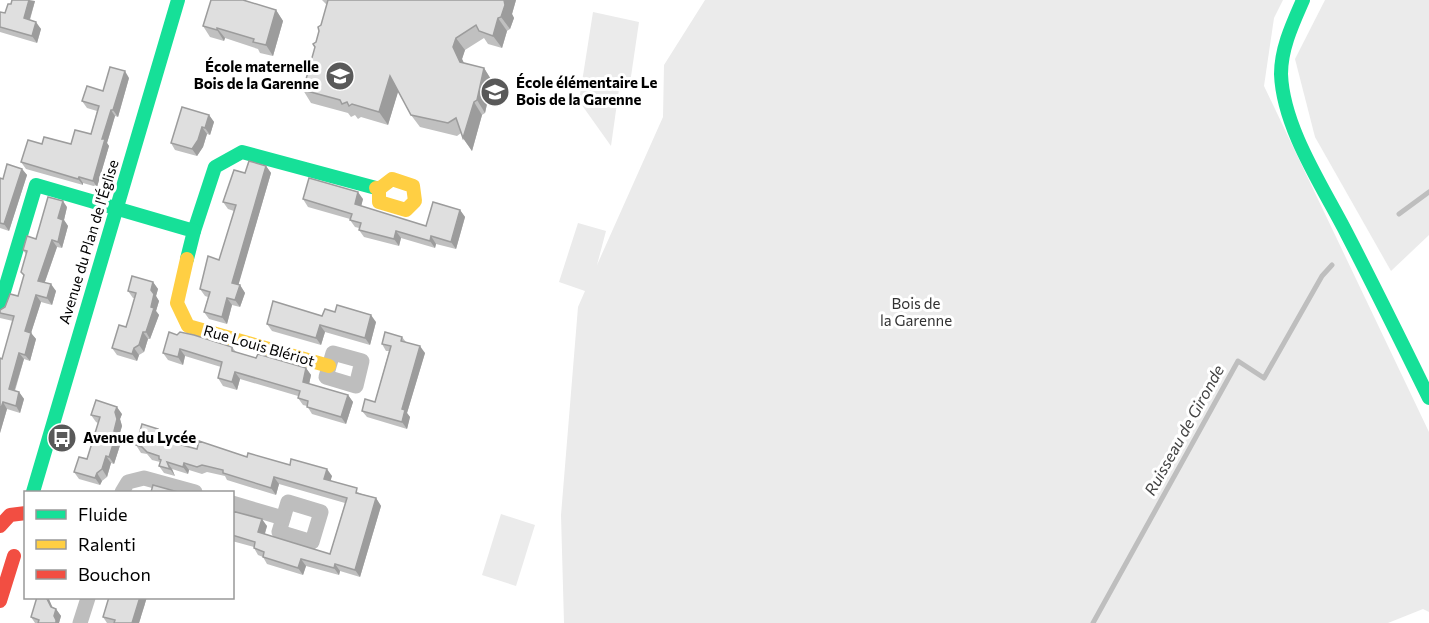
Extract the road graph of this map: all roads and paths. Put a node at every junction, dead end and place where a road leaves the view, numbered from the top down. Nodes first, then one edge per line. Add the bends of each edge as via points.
1 (178, 0) edge
2 (1303, 0) edge
3 (379, 189) dead end
4 (117, 208) junction
5 (194, 231) junction
6 (6, 259) edge
7 (0, 305) edge
8 (329, 366) dead end
9 (1429, 398) edge
10 (33, 491) edge
11 (123, 491) edge
12 (191, 491) edge
13 (234, 504) edge
14 (24, 513) edge
15 (283, 518) dead end
16 (0, 526) edge
17 (14, 553) edge
18 (87, 599) edge
19 (0, 601) edge
20 (80, 623) edge

1 - 4 street, Avenue du Plan de l'Église
2 - 9 street via 1283,56 1281,81 1285,99 1315,172
3 - 5 street, Rue Louis Blériot via 242,152 215,167
4 - 5 street
4 - 6 street via 36,185
4 - 10 street, Avenue du Plan de l'Église
5 - 8 street, Rue Louis Blériot via 177,303 188,326
6 - 7 street
11 - 12 street via 128,482 144,478
13 - 15 street
14 - 16 street via 6,517
17 - 19 street
18 - 20 street

